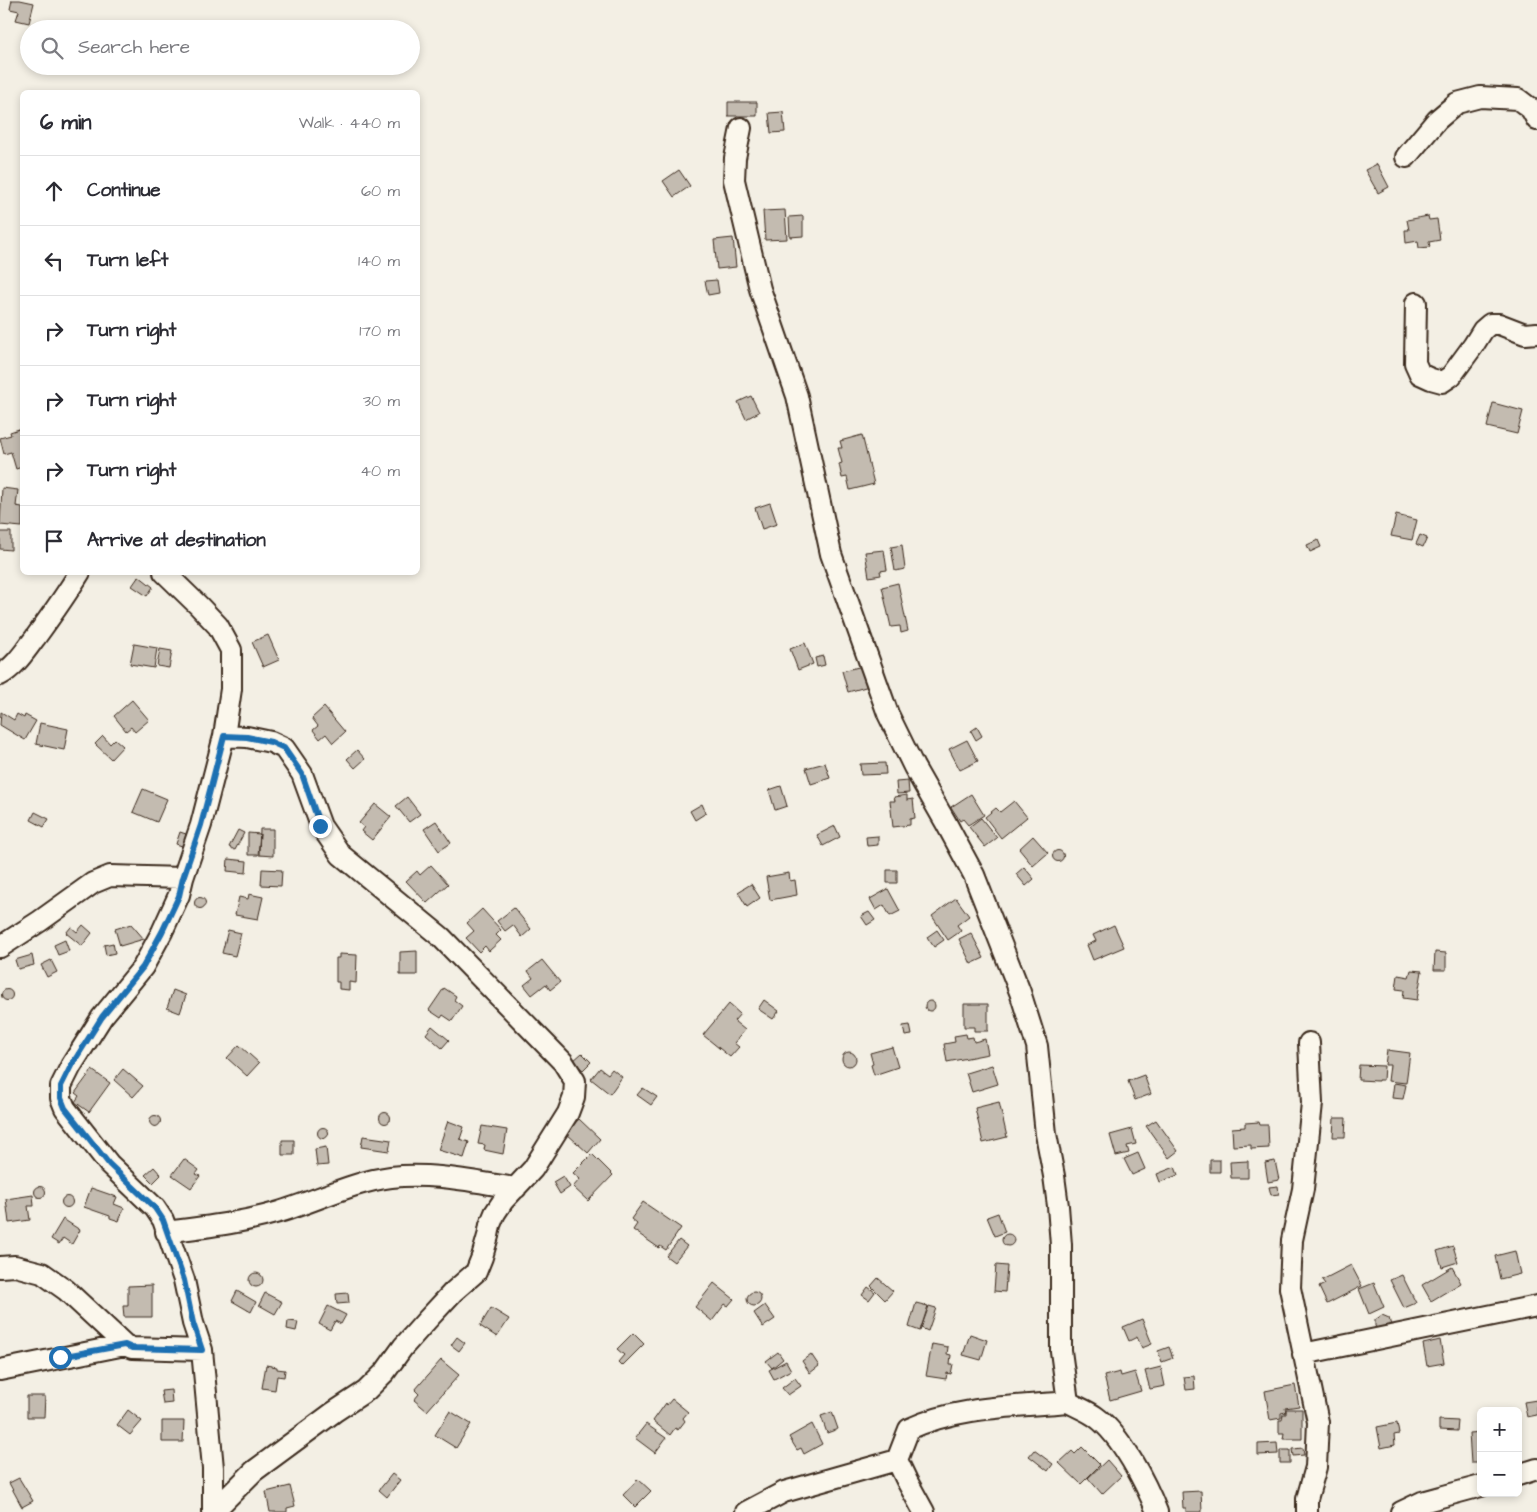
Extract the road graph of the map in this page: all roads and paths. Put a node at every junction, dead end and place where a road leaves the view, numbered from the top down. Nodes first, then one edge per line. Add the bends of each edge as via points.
1 (1537, 120) edge
2 (741, 128) dead end
3 (1406, 157) dead end
4 (1416, 303) dead end
5 (1537, 333) edge
6 (78, 575) edge
7 (167, 575) edge
8 (0, 675) edge
9 (224, 736) junction
10 (183, 878) junction
11 (0, 947) edge
12 (1309, 1043) dead end
13 (516, 1188) junction
14 (166, 1232) junction
15 (0, 1267) edge
16 (1537, 1306) edge
17 (125, 1345) junction
18 (202, 1350) junction
19 (1303, 1354) junction
20 (0, 1370) edge
21 (1068, 1402) junction
22 (897, 1460) junction
23 (1537, 1470) edge
24 (1522, 1474) edge
25 (1477, 1487) edge
26 (213, 1512) edge
27 (746, 1512) edge
28 (924, 1512) edge
29 (1157, 1512) edge
30 (1307, 1512) edge
31 (1401, 1512) edge

1 - 3 street via 1531,109 1518,99 1480,97 1457,103 1437,120
2 - 21 street via 734,180 760,289 797,396 831,554 888,714 974,876 1020,992 1037,1046 1046,1134 1058,1206 1062,1351
4 - 5 street via 1415,363 1420,374 1436,381 1442,382 1451,376 1490,324 1500,324 1525,334
6 - 8 street via 18,660
7 - 9 street via 218,626 231,650 231,689
9 - 10 street via 201,825
9 - 13 street via 247,737 284,748 302,774 320,826 341,855 441,937 564,1062 575,1081 568,1114 534,1169
10 - 11 street via 110,876 93,883
10 - 14 street via 179,896 143,967 102,1017 61,1086 65,1108 109,1164 155,1208
12 - 19 street via 1311,1111 1303,1189 1292,1240 1290,1288
13 - 14 street via 419,1175 389,1177 353,1185 269,1215
13 - 26 street via 495,1213 476,1272 427,1320 385,1372 366,1391 254,1471
14 - 18 street via 184,1280
15 - 17 street via 15,1266 42,1274 66,1290
16 - 19 street
17 - 18 street via 132,1348
17 - 20 street
18 - 26 street via 213,1468
19 - 30 street via 1318,1422 1316,1467 1307,1499
21 - 22 street via 966,1412 927,1421 909,1430
21 - 29 street via 1096,1417 1111,1431 1151,1494
22 - 27 street via 784,1492
22 - 28 street
23 - 24 street
25 - 31 street via 1422,1502

